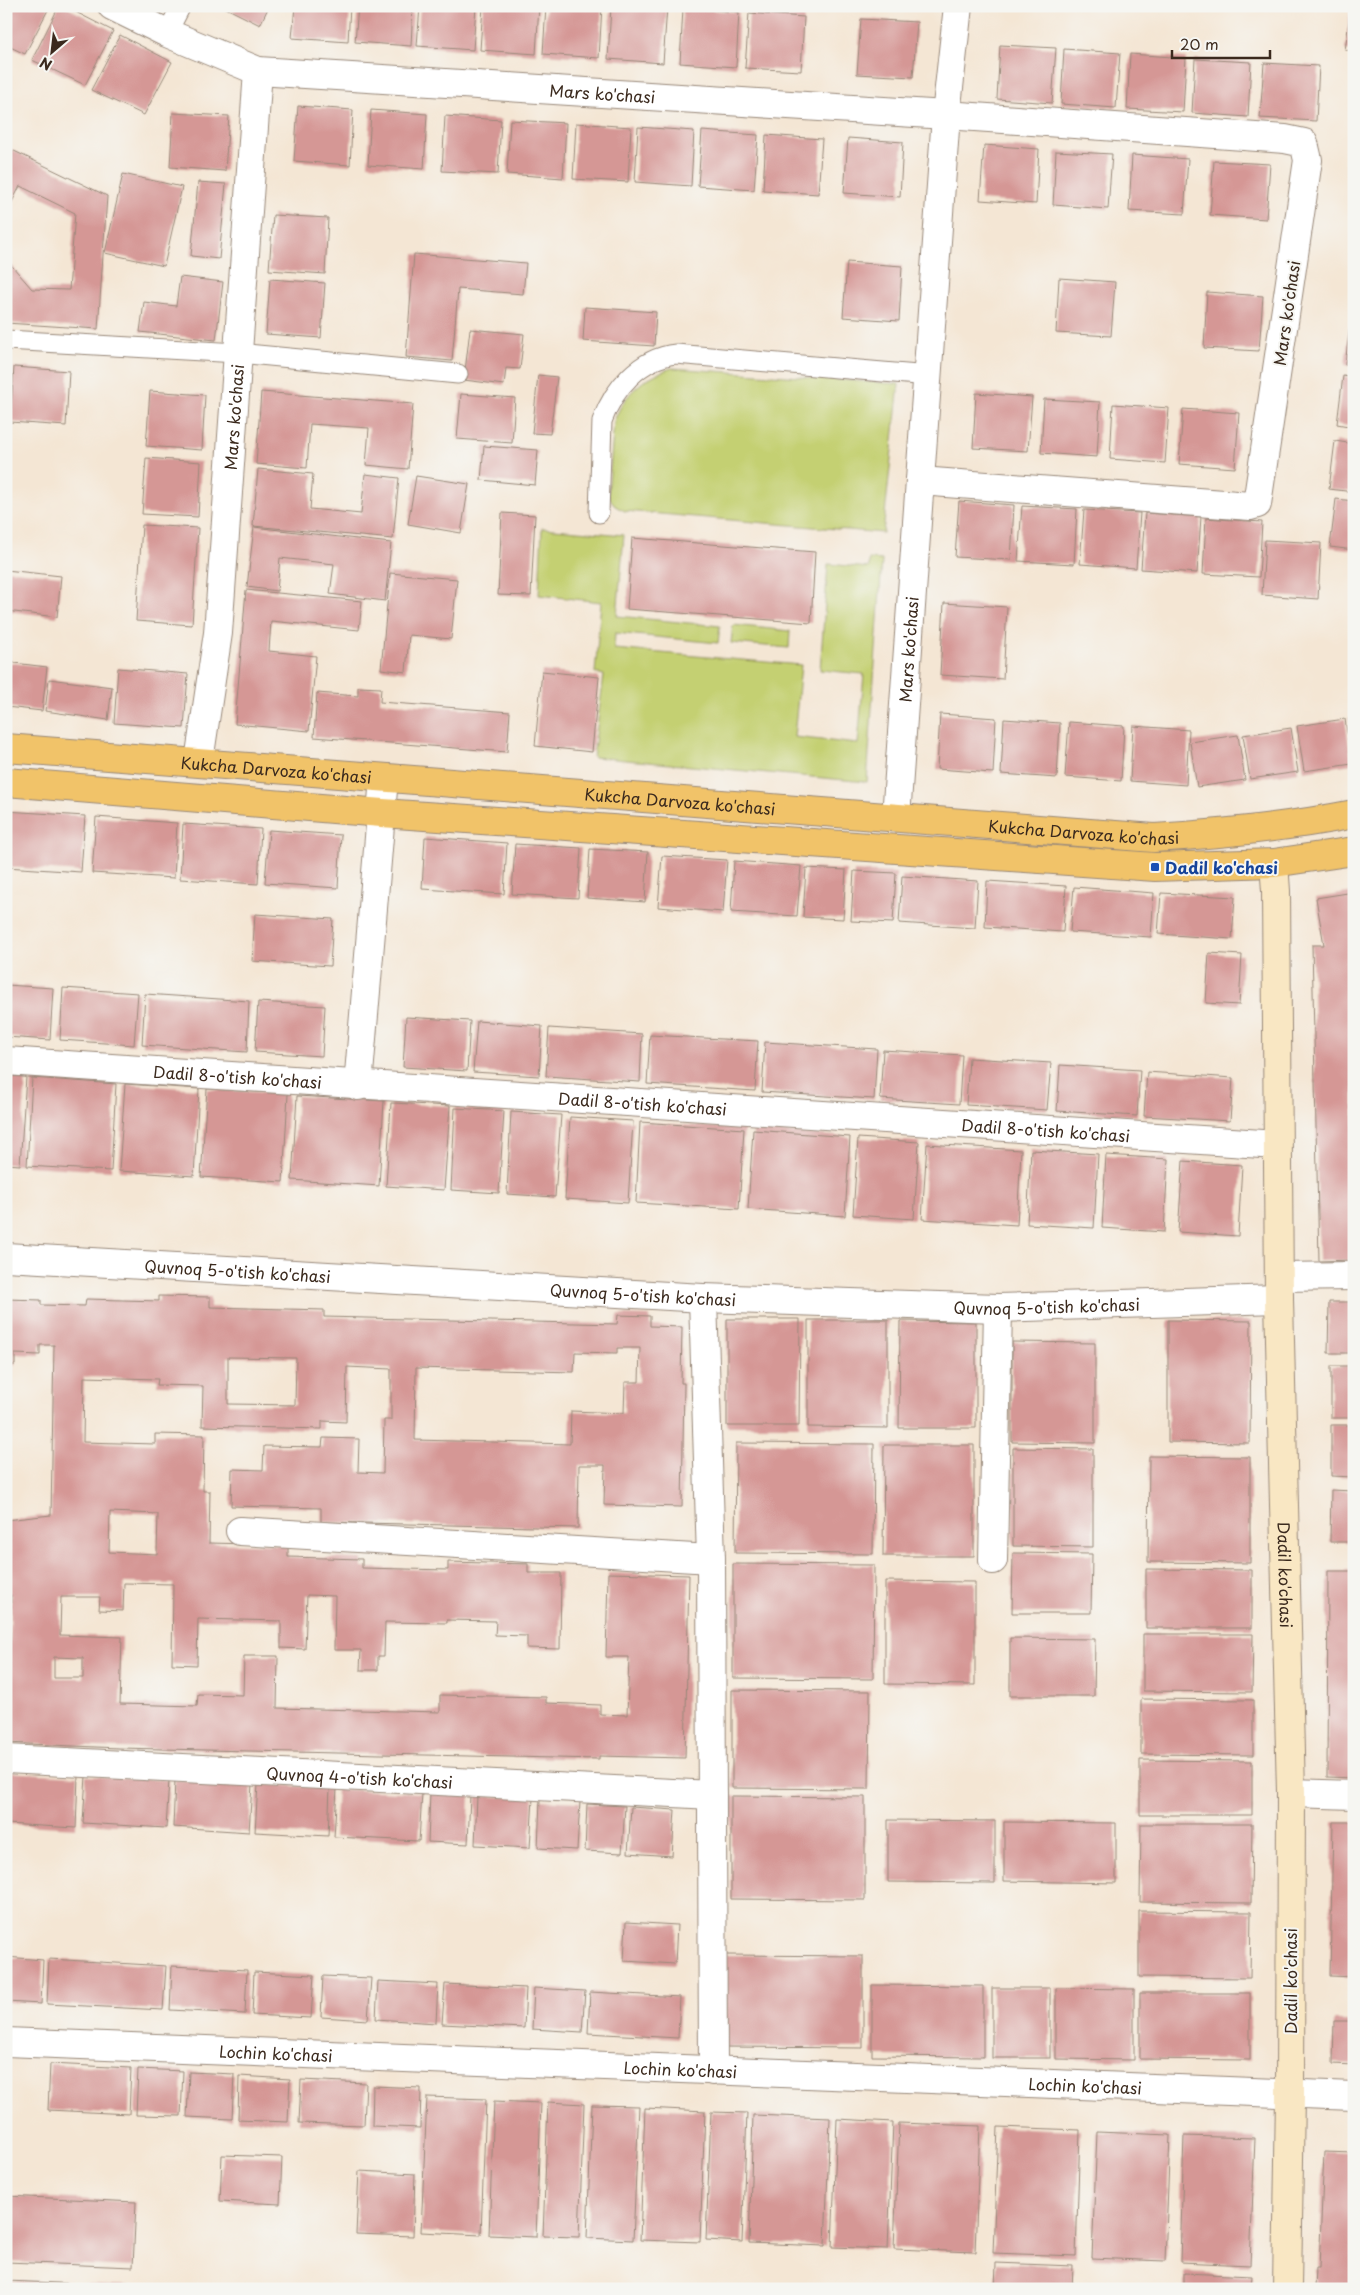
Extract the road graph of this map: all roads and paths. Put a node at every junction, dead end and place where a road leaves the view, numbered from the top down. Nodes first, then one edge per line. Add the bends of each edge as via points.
1 (112, 6) edge
2 (181, 6) edge
3 (958, 6) edge
4 (167, 33) junction
5 (258, 71) junction
6 (946, 115) junction
7 (6, 340) edge
8 (238, 353) junction
9 (458, 374) dead end
10 (929, 376) junction
11 (920, 481) junction
12 (599, 513) dead end
13 (6, 748) edge
14 (199, 761) junction
15 (384, 778) junction
16 (6, 782) edge
17 (194, 796) junction
18 (382, 813) junction
19 (1354, 814) edge
20 (896, 818) junction
21 (1273, 828) junction
22 (894, 849) junction
23 (1354, 851) edge
24 (1274, 863) junction
25 (6, 1061) edge
26 (358, 1086) junction
27 (1277, 1144) junction
28 (6, 1257) edge
29 (1354, 1276) edge
30 (1279, 1288) junction
31 (703, 1298) junction
32 (998, 1308) junction
33 (240, 1531) dead end
34 (711, 1559) junction
35 (993, 1560) dead end
36 (6, 1759) edge
37 (1290, 1794) junction
38 (712, 1795) junction
39 (1354, 1795) edge
40 (6, 2042) edge
41 (712, 2072) junction
42 (1290, 2095) junction
43 (1354, 2096) edge
44 (1287, 2289) edge

1 - 4 street, Mars ko'chasi
2 - 4 lane
3 - 6 street, Mars ko'chasi
4 - 5 street, Mars ko'chasi
5 - 6 street, Mars ko'chasi
5 - 8 street, Mars ko'chasi
6 - 10 street, Mars ko'chasi
6 - 11 street, Mars ko'chasi via 1285,139 1304,143 1308,160 1257,504
7 - 8 lane
8 - 9 lane
8 - 14 street, Mars ko'chasi via 218,633
10 - 11 street, Mars ko'chasi
10 - 12 lane via 686,354 666,355 634,372 606,409 602,420
11 - 20 street, Mars ko'chasi
13 - 14 main road, Kukcha Darvoza ko'chasi
14 - 15 main road, Kukcha Darvoza ko'chasi
14 - 17 main road
15 - 18 street
15 - 20 main road, Kukcha Darvoza ko'chasi
16 - 17 main road, Kukcha Darvoza ko'chasi
17 - 18 main road, Kukcha Darvoza ko'chasi
18 - 22 main road, Kukcha Darvoza ko'chasi
18 - 26 street
19 - 21 main road, Kukcha Darvoza ko'chasi
20 - 21 main road, Kukcha Darvoza ko'chasi via 1154,838
20 - 22 main road
21 - 24 main road
22 - 24 main road, Kukcha Darvoza ko'chasi via 1156,867
23 - 24 main road, Kukcha Darvoza ko'chasi
24 - 27 street, Dadil ko'chasi
25 - 26 street, Dadil 8-o'tish ko'chasi
26 - 27 street, Dadil 8-o'tish ko'chasi
27 - 30 street, Dadil ko'chasi
28 - 31 street, Quvnoq 5-o'tish ko'chasi
29 - 30 street, Quvnoq 5-o'tish ko'chasi
30 - 32 street, Quvnoq 5-o'tish ko'chasi
30 - 37 street, Dadil ko'chasi
31 - 32 street, Quvnoq 5-o'tish ko'chasi
31 - 34 street
32 - 35 street
33 - 34 street
34 - 38 street
36 - 38 street, Quvnoq 4-o'tish ko'chasi
37 - 39 street
37 - 42 street, Dadil ko'chasi
38 - 41 street
40 - 41 street, Lochin ko'chasi
41 - 42 street, Lochin ko'chasi
42 - 43 street, Lochin ko'chasi
42 - 44 street, Dadil ko'chasi

